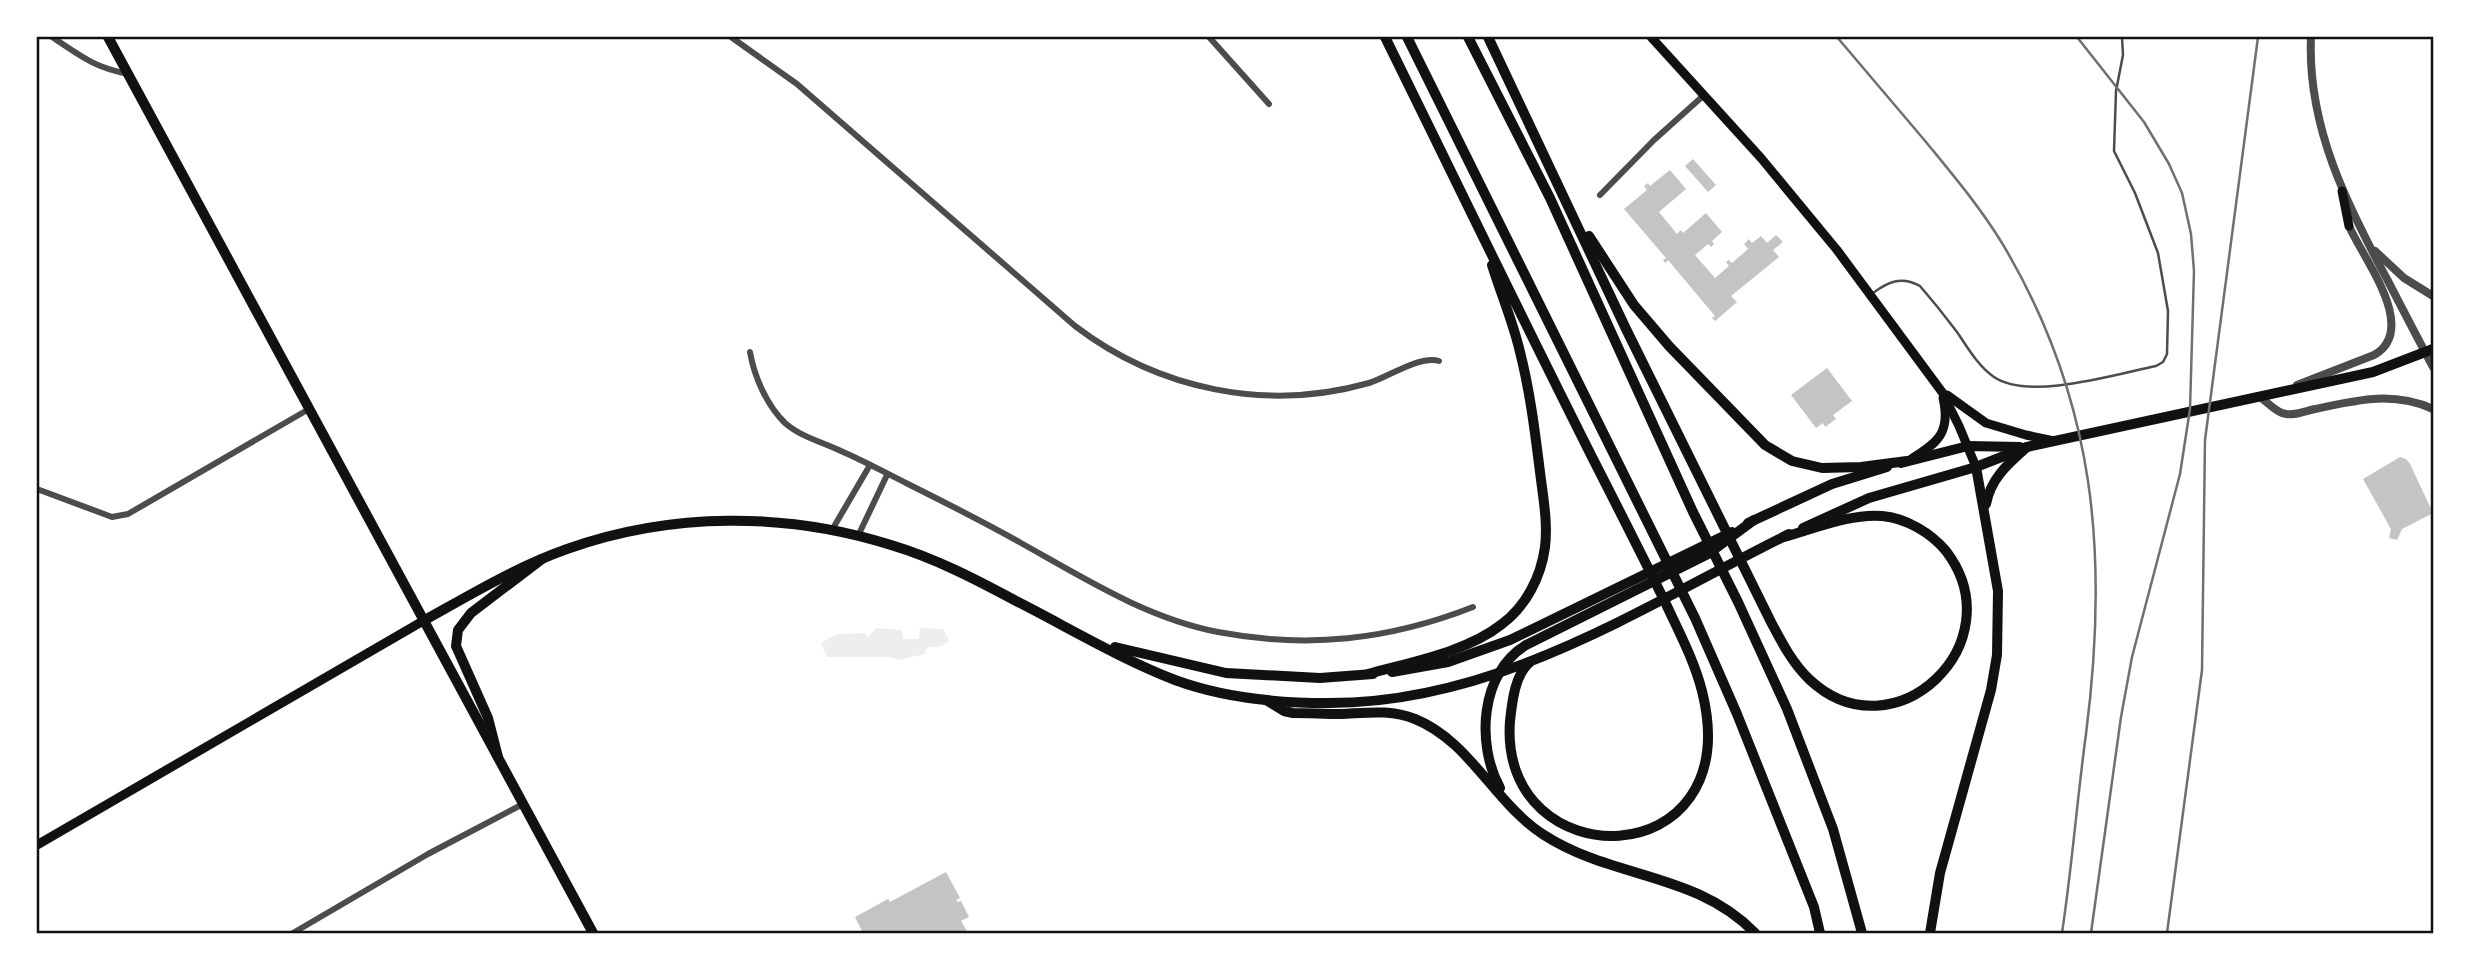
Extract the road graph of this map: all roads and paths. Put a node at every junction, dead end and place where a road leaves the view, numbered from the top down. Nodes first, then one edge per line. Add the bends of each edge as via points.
1 (52, 37) edge
2 (108, 37) edge
3 (732, 37) edge
4 (1209, 37) edge
5 (1385, 37) edge
6 (1407, 37) edge
7 (1468, 37) edge
8 (1488, 37) edge
9 (1651, 37) edge
10 (2122, 37) edge
11 (2311, 37) edge
12 (128, 74) junction
13 (1703, 96) junction
14 (1269, 103) dead end
15 (2342, 191) junction
16 (1563, 195) junction
17 (1600, 195) dead end
18 (1476, 220) junction
19 (2349, 226) joint
20 (2365, 239) junction
21 (1870, 295) junction
22 (2433, 296) edge
23 (2429, 351) edge
24 (750, 352) dead end
25 (1439, 361) dead end
26 (2433, 367) edge
27 (1940, 389) junction
28 (2277, 393) junction
29 (2260, 397) junction
30 (309, 409) junction
31 (2433, 409) edge
32 (2027, 441) junction
33 (1968, 446) junction
34 (1907, 461) junction
35 (870, 465) junction
36 (1976, 467) junction
37 (887, 475) junction
38 (37, 489) edge
39 (1984, 510) junction
40 (1754, 520) joint
41 (832, 530) junction
42 (858, 536) junction
43 (1784, 537) junction
44 (542, 559) junction
45 (1603, 601) junction
46 (1473, 607) dead end
47 (423, 621) junction
48 (1094, 641) junction
49 (1530, 662) junction
50 (1368, 674) junction
51 (1500, 674) junction
52 (1266, 700) junction
53 (498, 757) junction
54 (523, 804) junction
55 (1513, 807) junction
56 (37, 845) edge
57 (293, 933) edge
58 (593, 933) edge
59 (1755, 933) edge
60 (1820, 933) edge
61 (1862, 933) edge
62 (1930, 933) edge

1 - 12 street via 89,62
2 - 12 main road
3 - 25 street via 797,85 1076,326 1137,365 1203,388 1260,396 1346,389 1423,360
4 - 14 street
5 - 18 highway
6 - 60 highway via 1696,618 1814,906
7 - 61 highway via 1549,198 1787,709 1833,829
8 - 16 highway
9 - 13 main road
10 - 21 lane via 2114,151 2158,253 2168,311 2163,362 2072,384 2034,388 2007,384 1980,365 1920,286 1892,281
11 - 15 street via 2317,108
12 - 30 main road
13 - 17 street
13 - 21 main road via 1806,211
15 - 19 main road
15 - 20 street
16 - 34 highway via 1634,305 1765,445 1792,461 1822,468
16 - 43 highway via 1771,622 1803,673 1840,699 1881,705 1921,691 1949,667 1962,640 1966,600 1958,572 1936,540 1884,516 1857,518
18 - 49 highway via 1696,673 1705,710 1706,748 1689,801 1658,825 1620,836 1580,831 1545,812 1520,779 1510,741 1514,695
18 - 50 highway via 1517,339 1528,386 1545,513 1544,555 1527,597 1489,634
19 - 28 street via 2385,297 2392,320 2389,340 2374,355
20 - 22 street via 2390,267
20 - 23 street
21 - 27 main road
23 - 26 street
23 - 28 main road via 2373,372
24 - 35 street via 757,377 783,422
27 - 32 main road via 1986,423
27 - 33 main road
27 - 34 main road via 1943,430 1934,444
28 - 29 main road
29 - 31 street via 2290,415 2384,397 2411,400
29 - 32 main road via 2055,441
30 - 38 street via 128,514 112,517
30 - 47 main road
32 - 33 main road
32 - 36 main road
32 - 39 highway via 1994,482
33 - 34 main road
33 - 36 main road
34 - 40 main road via 1832,484
35 - 37 street
35 - 41 street
36 - 39 highway
36 - 43 main road via 1868,498
37 - 42 street
37 - 46 street via 1119,597 1168,619 1218,632 1295,640 1352,639 1388,634
39 - 62 highway via 1997,591 1997,655 1940,873
40 - 45 highway via 1708,554
41 - 42 main road
41 - 44 main road via 750,521 688,523 614,536
42 - 48 main road via 961,573
43 - 49 main road
44 - 47 main road
44 - 53 highway via 471,613 457,635 459,656 488,718
45 - 50 main road via 1477,653 1415,669
45 - 51 highway via 1520,649
47 - 53 main road
47 - 56 main road
48 - 50 main road via 1226,673 1320,678
48 - 52 main road via 1177,681
49 - 51 main road
51 - 52 main road via 1385,699 1332,703
51 - 55 highway via 1487,708 1485,737 1495,780
52 - 55 highway via 1293,713 1384,712 1417,720 1451,741
53 - 54 main road
54 - 57 street
54 - 58 main road
55 - 59 highway via 1564,846 1692,890 1728,910

